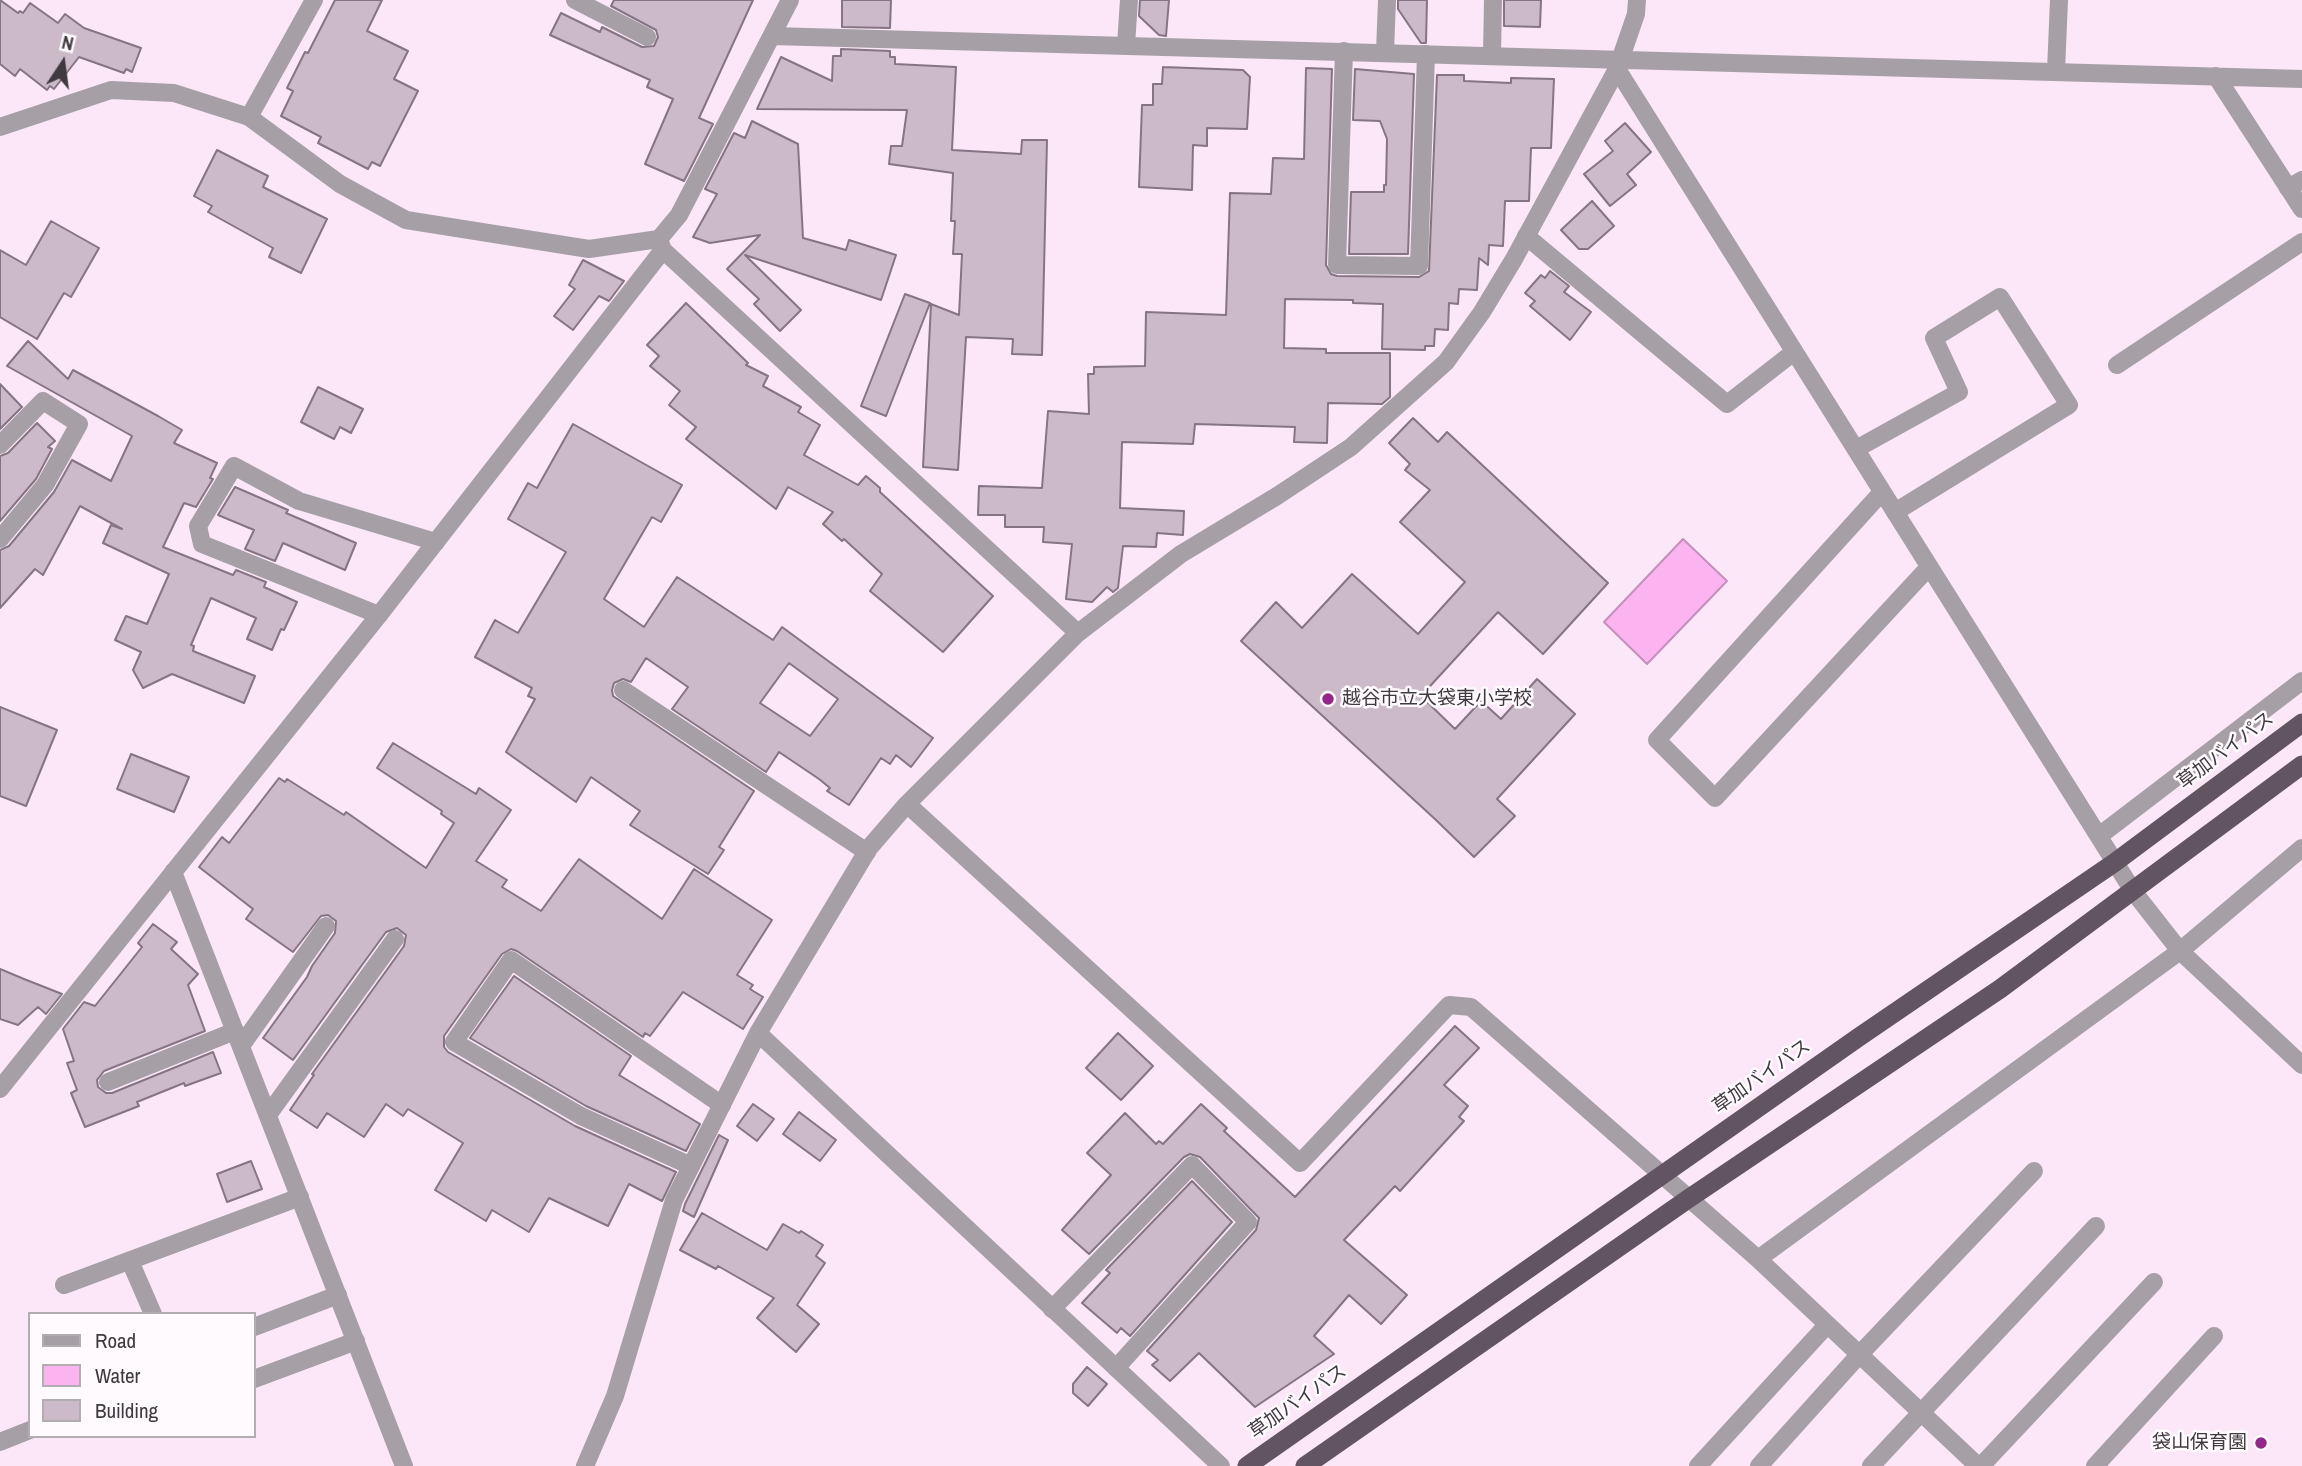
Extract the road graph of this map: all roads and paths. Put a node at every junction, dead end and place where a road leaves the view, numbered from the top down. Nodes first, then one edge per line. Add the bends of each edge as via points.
1 (314, 0) edge
2 (575, 0) edge
3 (790, 0) edge
4 (1129, 0) edge
5 (1387, 0) edge
6 (1493, 0) edge
7 (1637, 0) edge
8 (2059, 0) edge
9 (772, 36) junction
10 (647, 37) dead end
11 (1126, 45) junction
12 (1344, 51) junction
13 (1385, 52) junction
14 (1426, 54) junction
15 (1492, 55) junction
16 (1618, 64) junction
17 (2056, 71) junction
18 (2216, 76) junction
19 (2302, 79) edge
20 (249, 117) junction
21 (0, 127) edge
22 (2295, 184) edge
23 (2302, 209) edge
24 (1526, 236) junction
25 (2302, 242) edge
26 (661, 244) junction
27 (1794, 352) junction
28 (2117, 365) dead end
29 (0, 445) edge
30 (1856, 449) junction
31 (1882, 492) junction
32 (1895, 512) junction
33 (0, 539) edge
34 (436, 542) junction
35 (1929, 567) junction
36 (379, 615) junction
37 (1078, 633) junction
38 (2302, 681) edge
39 (623, 690) dead end
40 (2302, 723) edge
41 (2302, 765) edge
42 (907, 804) junction
43 (2099, 836) junction
44 (2302, 848) edge
45 (867, 852) junction
46 (2114, 863) junction
47 (173, 872) junction
48 (2133, 891) junction
49 (326, 926) dead end
50 (395, 939) dead end
51 (2180, 951) junction
52 (758, 1033) junction
53 (238, 1038) junction
54 (2299, 1056) edge
55 (108, 1082) dead end
56 (0, 1089) edge
57 (722, 1105) junction
58 (268, 1115) junction
59 (691, 1166) junction
60 (2034, 1171) dead end
61 (1662, 1175) junction
62 (300, 1197) junction
63 (1688, 1199) junction
64 (2096, 1226) dead end
65 (1758, 1259) junction
66 (130, 1261) junction
67 (2154, 1282) dead end
68 (64, 1285) dead end
69 (338, 1295) junction
70 (1052, 1309) junction
71 (152, 1312) edge
72 (1827, 1325) junction
73 (256, 1326) edge
74 (2214, 1336) dead end
75 (356, 1341) junction
76 (1859, 1355) junction
77 (1116, 1368) junction
78 (256, 1378) edge
79 (1920, 1412) junction
80 (28, 1431) edge
81 (0, 1441) edge
82 (404, 1466) edge
83 (585, 1466) edge
84 (1221, 1466) edge
85 (1247, 1466) edge
86 (1305, 1466) edge
87 (1698, 1466) edge
88 (1759, 1466) edge
89 (1871, 1466) edge
90 (1979, 1466) edge
91 (2095, 1466) edge

1 - 20 street
2 - 10 street
3 - 9 street
4 - 11 street
5 - 13 street
6 - 15 street
7 - 16 street
8 - 17 street
9 - 11 street
9 - 26 street
11 - 12 street
12 - 13 street
12 - 14 street via 1337,265 1419,266
13 - 14 street
14 - 15 street
15 - 16 street
16 - 17 street
16 - 24 street
16 - 27 street
17 - 18 street
18 - 19 street
18 - 22 street
20 - 21 street via 174,93 111,90
20 - 26 street via 340,184 406,220 589,249
22 - 23 street
24 - 27 street via 1727,404
24 - 37 street via 1482,312 1446,362 1399,406 1351,447 1181,554
25 - 28 street
26 - 34 street
26 - 37 street
27 - 30 street
29 - 33 street via 43,401 79,424 45,485
30 - 31 street
30 - 32 street via 1959,391 1934,338 2000,297 2069,405
31 - 32 street
31 - 35 street via 1657,740 1715,798
32 - 35 street
34 - 36 street
34 - 36 street via 299,501 234,466 198,526 202,544
35 - 43 street
36 - 47 street
37 - 42 street
38 - 43 street
39 - 45 street
40 - 46 highway, 草加バイパス
41 - 48 highway
42 - 45 street
42 - 61 street via 1300,1163 1449,1004 1471,1007
43 - 46 street
44 - 51 street
45 - 52 street
46 - 48 street
46 - 61 highway, 草加バイパス
47 - 53 street
47 - 56 street
48 - 51 street
48 - 63 highway via 2000,989
49 - 53 street
50 - 58 street
51 - 54 street
51 - 65 street
52 - 57 street
52 - 70 street
53 - 55 street
53 - 58 street
57 - 59 street
57 - 59 street via 511,960 454,1042 581,1116
58 - 62 street
59 - 83 street via 674,1200 615,1396
60 - 76 street
61 - 63 street
61 - 85 highway, 草加バイパス
62 - 66 street
62 - 69 street
63 - 65 street
63 - 86 highway
64 - 79 street
65 - 72 street
66 - 68 street
66 - 71 street
67 - 90 street
69 - 73 street
69 - 75 street
70 - 77 street
70 - 77 street via 1192,1165 1248,1222
72 - 76 street
72 - 87 street
74 - 91 street
75 - 78 street
75 - 82 street
76 - 79 street
76 - 88 street
77 - 84 street
79 - 89 street
79 - 90 street
80 - 81 street

